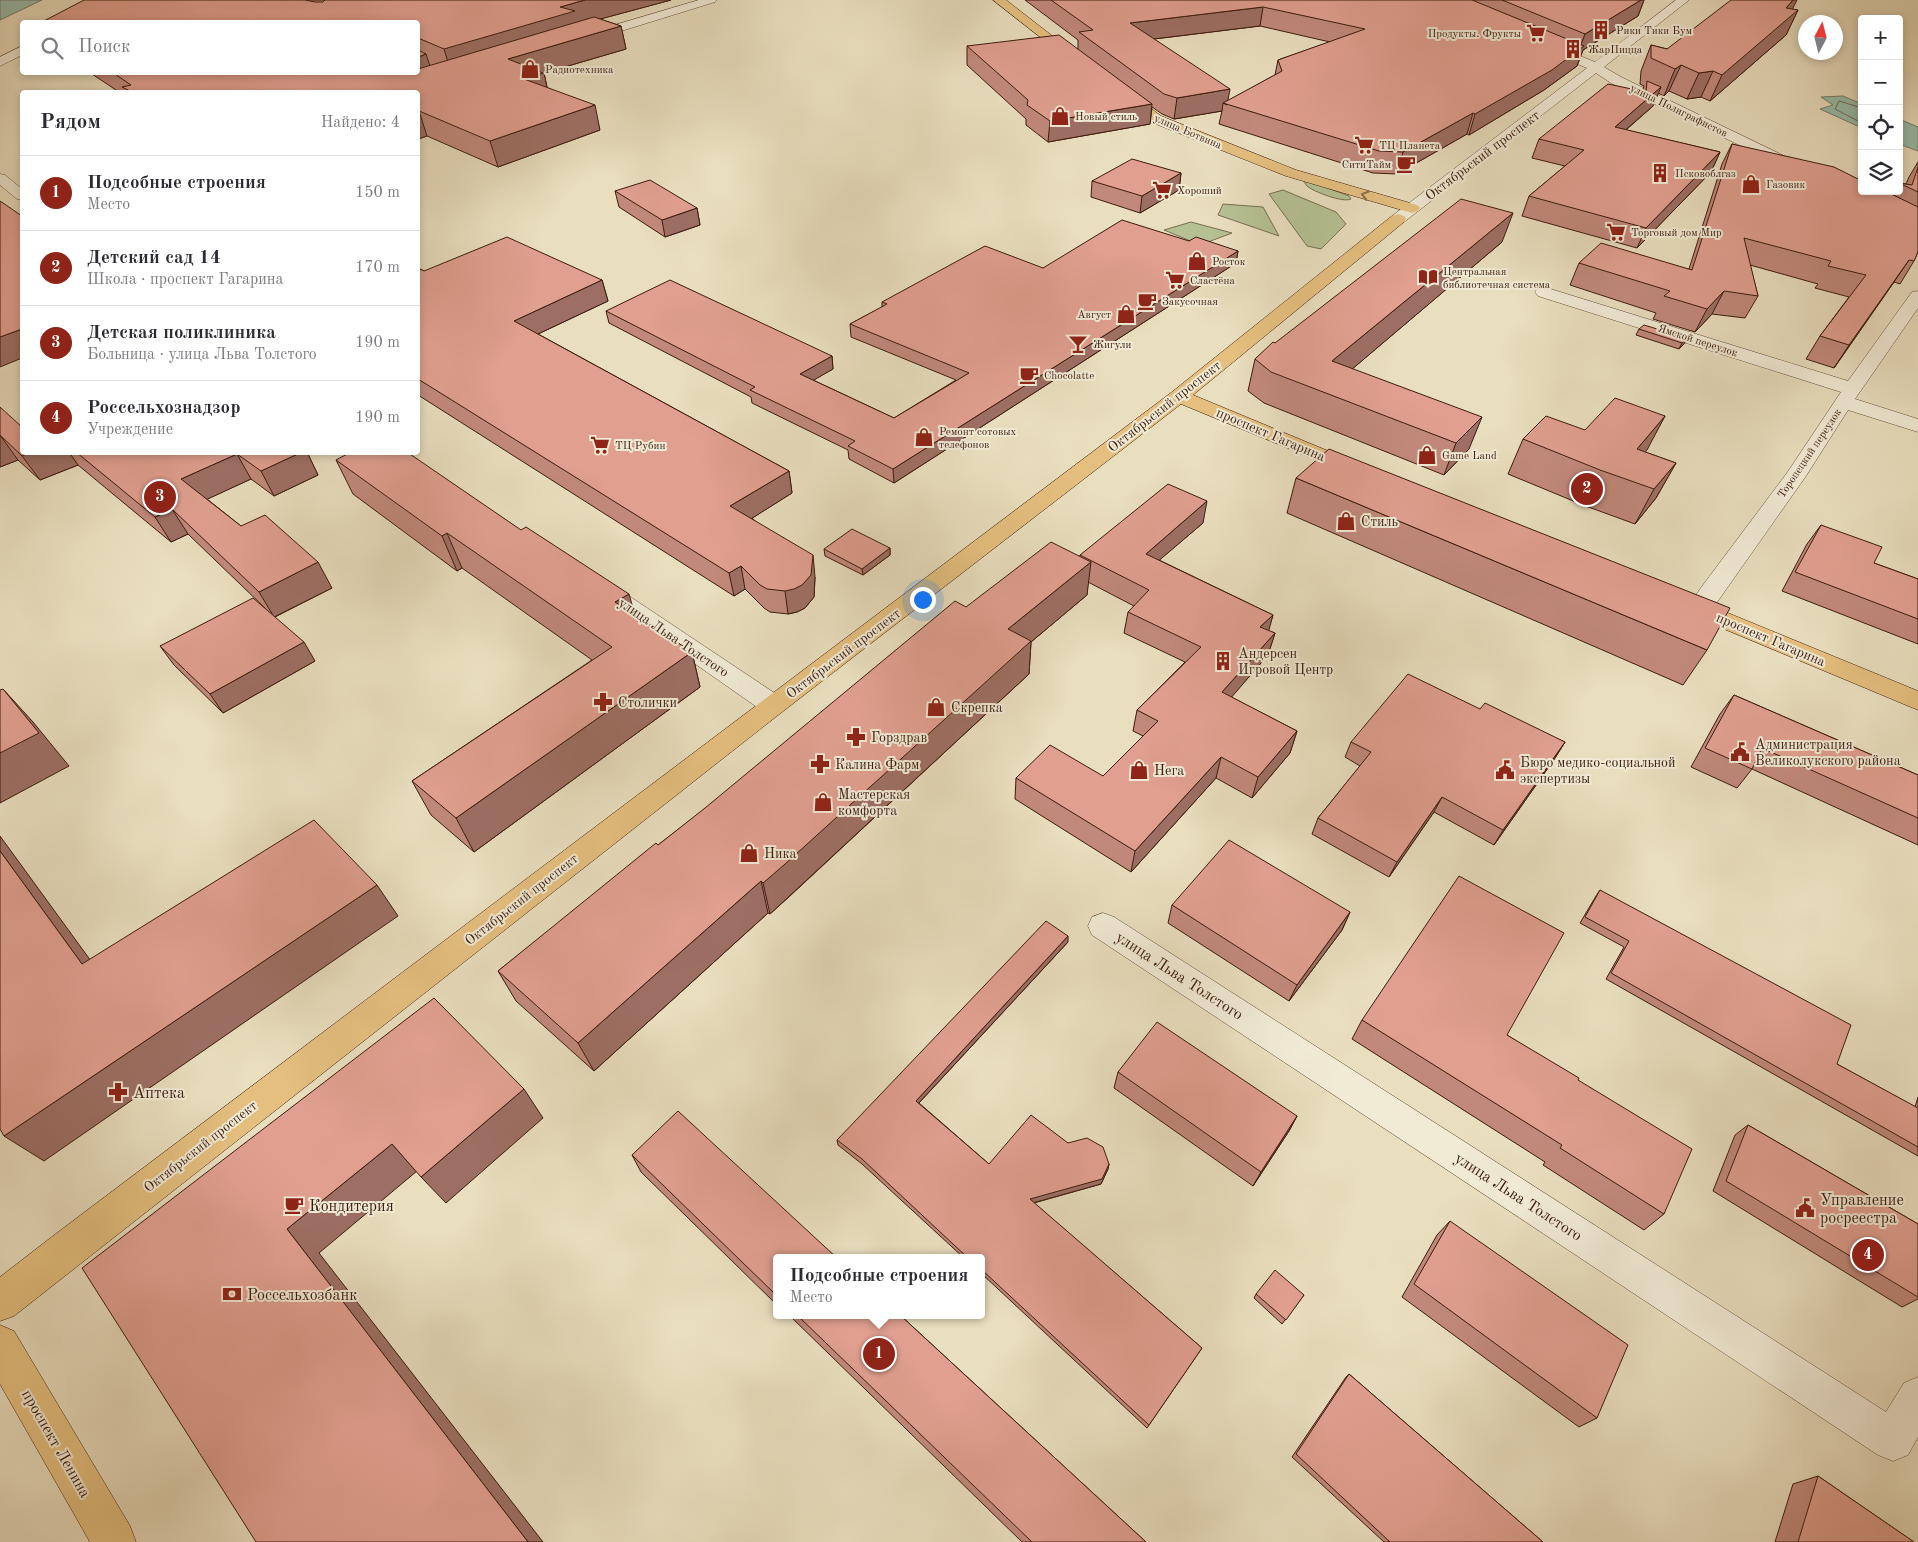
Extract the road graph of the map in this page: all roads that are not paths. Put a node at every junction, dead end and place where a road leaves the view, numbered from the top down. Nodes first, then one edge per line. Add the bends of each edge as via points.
1 (712, 0) edge
2 (999, 0) edge
3 (1683, 0) edge
4 (1528, 39) edge
5 (572, 42) edge
6 (20, 51) edge
7 (0, 62) edge
8 (1087, 68) edge
9 (1596, 68) junction
10 (1110, 85) edge
11 (1807, 172) edge
12 (0, 178) edge
13 (20, 194) edge
14 (1405, 214) junction
15 (1544, 292) dead end
16 (1918, 296) edge
17 (1179, 396) junction
18 (1847, 396) junction
19 (1918, 426) edge
20 (1373, 477) edge
21 (586, 578) edge
22 (1672, 598) edge
23 (1700, 609) junction
24 (1918, 701) edge
25 (773, 705) junction
26 (1103, 926) dead end
27 (0, 1302) edge
28 (0, 1345) edge
29 (1918, 1397) edge
30 (114, 1542) edge

1 - 5 street
2 - 8 main road
3 - 9 street, Октябрьский проспект
4 - 9 street, улица Полиграфистов
6 - 7 street
9 - 11 street, улица Полиграфистов
9 - 14 street, Октябрьский проспект
10 - 14 main road, улица Ботвина via 1156,119 1291,173 1301,185 1325,198
12 - 13 street
14 - 17 main road, Октябрьский проспект
15 - 18 street, Ямской переулок
16 - 18 street, Торопецкий переулок
17 - 20 main road, проспект Гагарина
17 - 25 main road, Октябрьский проспект
18 - 19 street, Ямской переулок
18 - 23 street, Торопецкий переулок via 1795,476
21 - 25 street, улица Льва Толстого
22 - 23 main road, проспект Гагарина
23 - 24 main road, проспект Гагарина
25 - 27 main road, Октябрьский проспект
26 - 29 street, улица Льва Толстого via 1893,1440
28 - 30 main road, проспект Ленина

